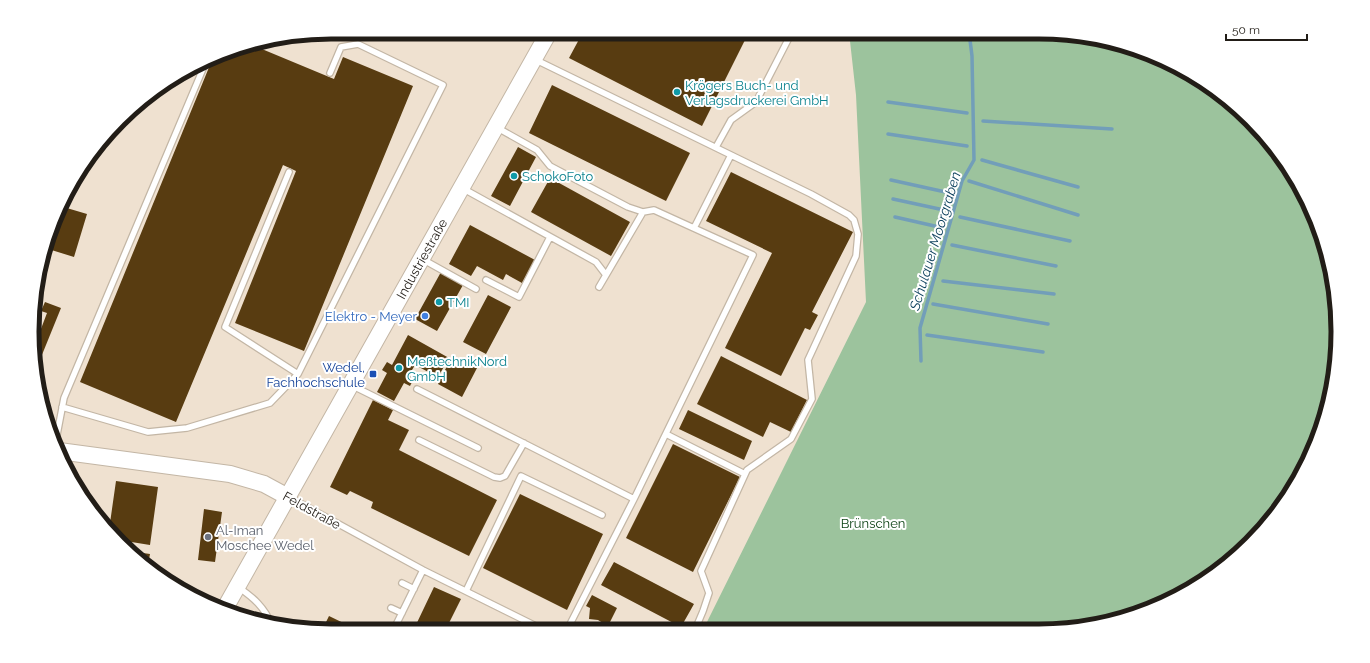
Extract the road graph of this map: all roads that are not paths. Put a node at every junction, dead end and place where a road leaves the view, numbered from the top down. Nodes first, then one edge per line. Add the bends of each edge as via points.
1 (545, 39) edge
2 (788, 39) edge
3 (534, 59) junction
4 (203, 69) edge
5 (330, 74) dead end
6 (496, 127) junction
7 (716, 148) junction
8 (731, 155) junction
9 (289, 172) dead end
10 (461, 188) junction
11 (643, 212) junction
12 (694, 228) junction
13 (550, 237) junction
14 (422, 259) junction
15 (606, 275) junction
16 (486, 280) dead end
17 (599, 287) dead end
18 (476, 289) dead end
19 (298, 374) junction
20 (351, 385) junction
21 (417, 389) dead end
22 (62, 407) junction
23 (57, 433) edge
24 (666, 434) junction
25 (419, 440) dead end
26 (524, 443) junction
27 (478, 448) dead end
28 (65, 452) edge
29 (745, 474) junction
30 (288, 497) junction
31 (634, 499) junction
32 (602, 515) dead end
33 (423, 570) junction
34 (402, 583) dead end
35 (237, 587) junction
36 (414, 589) junction
37 (466, 591) junction
38 (227, 605) edge
39 (391, 608) dead end
40 (402, 613) junction
41 (268, 617) edge
42 (396, 624) edge
43 (532, 624) edge
44 (570, 624) edge
45 (698, 624) edge

1 - 3 street, Industriestraße
2 - 7 lane via 756,102 731,120
3 - 6 street, Industriestraße
3 - 7 lane
4 - 22 lane
5 - 19 lane via 341,47 358,44 443,85
6 - 10 street, Industriestraße
6 - 11 lane via 537,150 550,166 628,207
7 - 8 lane
8 - 12 lane
8 - 29 lane via 849,215 854,220 858,234 856,256 808,360 812,398 791,439
9 - 19 lane via 225,327
10 - 13 lane
10 - 14 street, Industriestraße
11 - 12 lane via 654,210
11 - 15 lane
12 - 24 lane via 753,255
13 - 15 lane via 596,262
13 - 16 lane via 519,297
14 - 18 lane
14 - 20 street, Industriestraße
15 - 17 lane
19 - 22 lane via 270,404 187,428 148,432
20 - 27 lane
20 - 30 street, Industriestraße
21 - 26 lane
22 - 23 lane
24 - 29 lane
24 - 31 lane
25 - 26 lane via 500,478 505,476
26 - 31 lane
28 - 30 street, Feldstraße via 230,474 264,484
29 - 45 lane via 701,571 709,593
30 - 33 lane, Feldstraße
30 - 35 street, Industriestraße
31 - 44 lane
32 - 37 lane via 521,476
33 - 36 lane
33 - 37 lane, Feldstraße
34 - 36 lane
35 - 38 street, Industriestraße
35 - 41 lane via 263,608
36 - 40 lane
37 - 43 lane, Feldstraße
39 - 40 lane
40 - 42 lane

